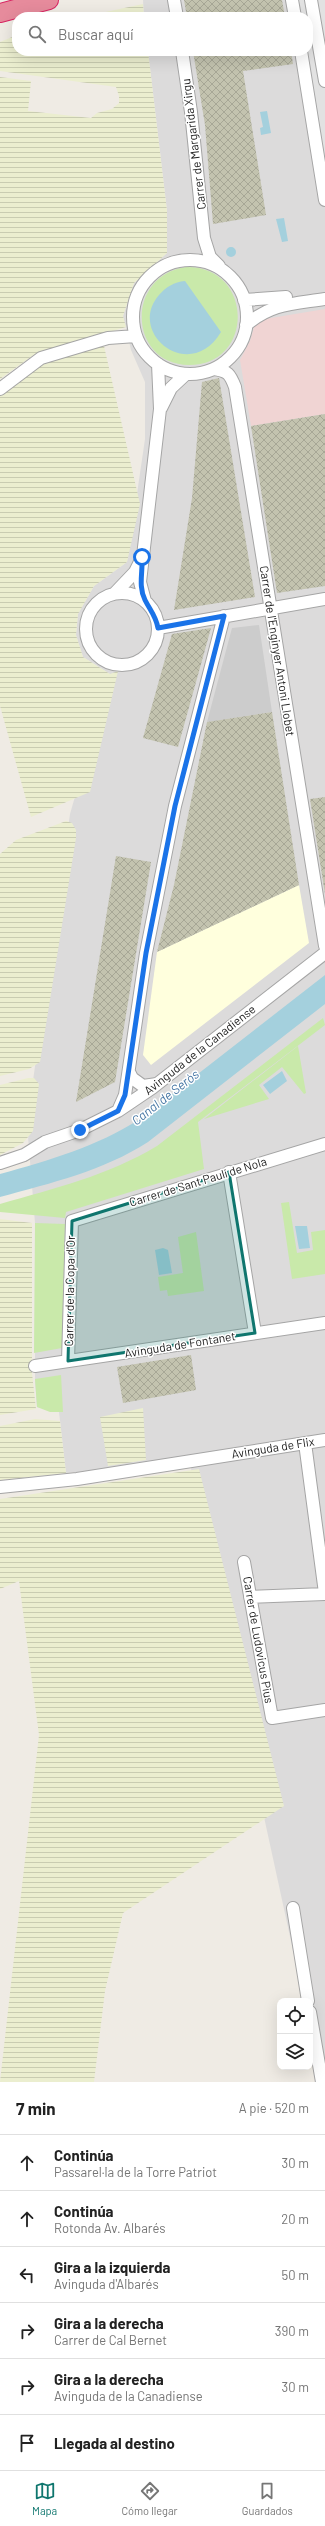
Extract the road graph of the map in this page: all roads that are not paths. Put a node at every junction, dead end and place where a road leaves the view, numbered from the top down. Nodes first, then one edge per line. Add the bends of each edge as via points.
1 (49, 0) edge
2 (174, 0) edge
3 (292, 0) edge
4 (312, 0) edge
5 (176, 12) edge
6 (294, 12) edge
7 (0, 13) edge
8 (183, 56) edge
9 (302, 56) edge
10 (325, 81) edge
11 (320, 144) edge
12 (325, 200) edge
13 (204, 238) junction
14 (190, 260) junction
15 (222, 270) junction
16 (325, 292) edge
17 (325, 299) edge
18 (244, 300) junction
19 (246, 325) junction
20 (136, 336) junction
21 (158, 364) junction
22 (214, 369) junction
23 (186, 374) junction
24 (0, 389) edge
25 (160, 409) junction
26 (142, 557) junction
27 (115, 593) junction
28 (325, 599) edge
29 (145, 601) junction
30 (270, 608) junction
31 (224, 616) junction
32 (158, 628) junction
33 (325, 946) edge
34 (325, 953) edge
35 (129, 1072) junction
36 (158, 1084) junction
37 (118, 1111) junction
38 (325, 1144) edge
39 (0, 1163) edge
40 (229, 1172) junction
41 (72, 1221) joint
42 (325, 1323) edge
43 (254, 1333) junction
44 (68, 1361) junction
45 (35, 1366) dead end
46 (325, 1440) edge
47 (305, 1443) junction
48 (0, 1487) edge
49 (244, 1562) dead end
50 (325, 1593) edge
51 (250, 1598) junction
52 (324, 1712) edge
53 (293, 1908) dead end
54 (308, 1998) edge
55 (313, 2030) edge
56 (322, 2082) edge

1 - 7 highway
2 - 5 street
3 - 6 street
4 - 10 street
8 - 13 street, Carrer de Margarida Xirgu
9 - 11 street
11 - 12 street
13 - 14 street via 200,252
13 - 15 street, Carrer de Margarida Xirgu via 210,257
14 - 15 street via 207,263
14 - 20 street via 161,268 143,284 135,300 133,318
15 - 18 street via 236,283
16 - 18 street
17 - 19 street via 273,307 260,313
18 - 19 street
19 - 22 street via 241,343 230,358
20 - 21 street via 145,352
20 - 24 street via 108,338 41,358
21 - 23 street via 171,371
21 - 25 street
22 - 23 street via 198,374
22 - 30 street, Carrer de l'Enginyer Antoni Llobet via 226,371 231,375 235,388
23 - 25 street via 171,388
25 - 26 street
26 - 27 street via 135,572
26 - 29 street via 140,582
27 - 29 street via 127,593
27 - 32 street via 103,597 94,605 85,628 87,640 102,660 119,665 137,662 154,647
28 - 30 street
29 - 32 street via 156,616
30 - 31 street
30 - 33 street, Carrer de l'Enginyer Antoni Llobet
31 - 32 street
31 - 35 street via 175,806 146,953
34 - 36 street, Avinguda de la Canadiense
35 - 36 street via 132,1078 143,1086
35 - 37 street via 125,1095
36 - 37 street, Avinguda de la Canadiense
37 - 39 street, Avinguda de la Canadiense via 80,1130 45,1142 24,1155
38 - 40 street, Carrer de Sant Paulí de Nola
40 - 41 street, Carrer de Sant Paulí de Nola
40 - 43 street
41 - 44 street, Carrer de la Copa d'Or
42 - 43 street, Avinguda de Fontanet
43 - 44 street, Avinguda de Fontanet
44 - 45 street, Avinguda de Fontanet
46 - 47 street, Avinguda de Flix
47 - 48 street, Avinguda de Flix via 77,1479
47 - 50 street
49 - 51 street, Carrer de Ludovicus Pius
50 - 51 street
51 - 52 street, Carrer de Ludovicus Pius via 272,1718
53 - 54 street
55 - 56 street

